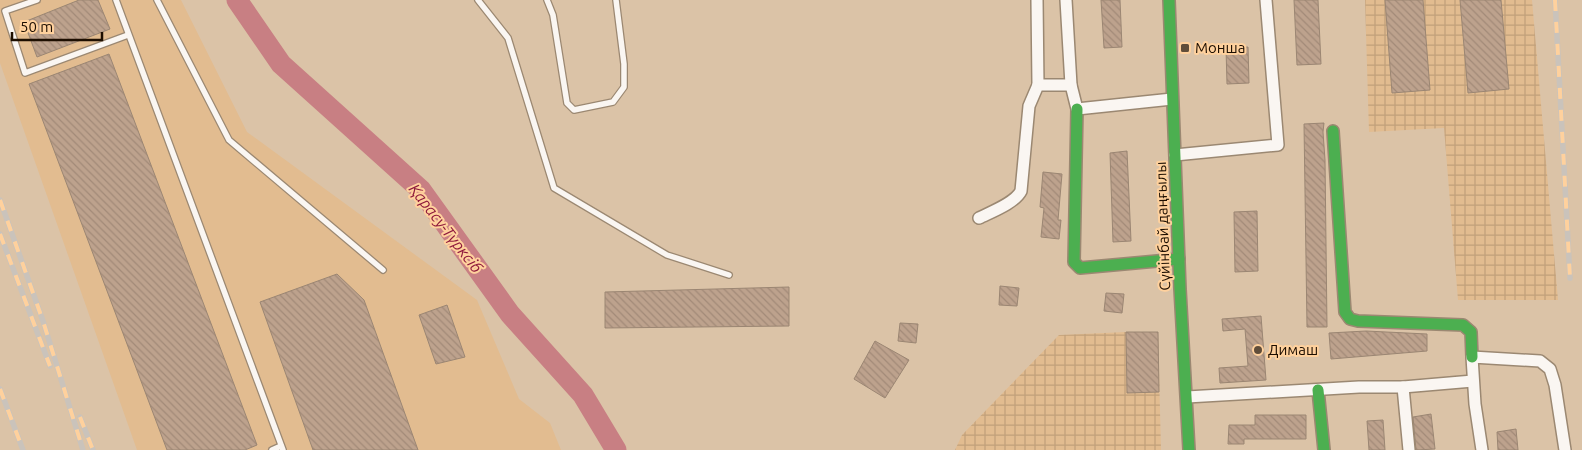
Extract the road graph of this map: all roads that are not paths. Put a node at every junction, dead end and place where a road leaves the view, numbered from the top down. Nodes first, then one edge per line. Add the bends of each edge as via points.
1 (37, 0) edge
2 (116, 0) edge
3 (157, 0) edge
4 (478, 0) edge
5 (547, 0) edge
6 (616, 0) edge
7 (1037, 0) edge
8 (1066, 0) edge
9 (1169, 0) edge
10 (1266, 0) edge
11 (128, 35) junction
12 (1038, 85) junction
13 (1071, 85) junction
14 (1172, 99) junction
15 (1077, 109) junction
16 (1333, 131) dead end
17 (1175, 155) junction
18 (979, 218) dead end
19 (1179, 259) junction
20 (383, 270) dead end
21 (728, 275) dead end
22 (1472, 357) junction
23 (1472, 381) junction
24 (1403, 387) junction
25 (1318, 390) junction
26 (1187, 397) junction
27 (282, 448) edge
28 (272, 450) edge
29 (1189, 450) edge
30 (1324, 450) edge
31 (1409, 450) edge
32 (1482, 450) edge
33 (1565, 450) edge

1 - 11 lane via 5,11 24,73
2 - 11 lane
3 - 20 lane via 230,140
4 - 21 lane via 508,38 554,188 667,255
5 - 6 lane via 553,15 567,103 574,110 613,102 624,87
7 - 12 street
8 - 13 street
9 - 14 street, Сүйінбай даңғылы
10 - 17 street via 1278,145
11 - 27 lane
12 - 13 street
12 - 18 street via 1029,106 1019,196
13 - 15 street
14 - 15 street
14 - 17 street, Сүйінбай даңғылы
15 - 19 street via 1074,262 1080,268
16 - 22 street via 1345,312 1350,319 1358,321 1463,325 1471,332
17 - 19 street, Сүйінбай даңғылы
19 - 26 street, Сүйінбай даңғылы
22 - 23 street
22 - 33 street via 1540,362 1550,368
23 - 24 street
23 - 32 street
24 - 25 street
24 - 31 street
25 - 26 street
25 - 30 street
26 - 29 street, Сүйінбай даңғылы
27 - 28 lane

